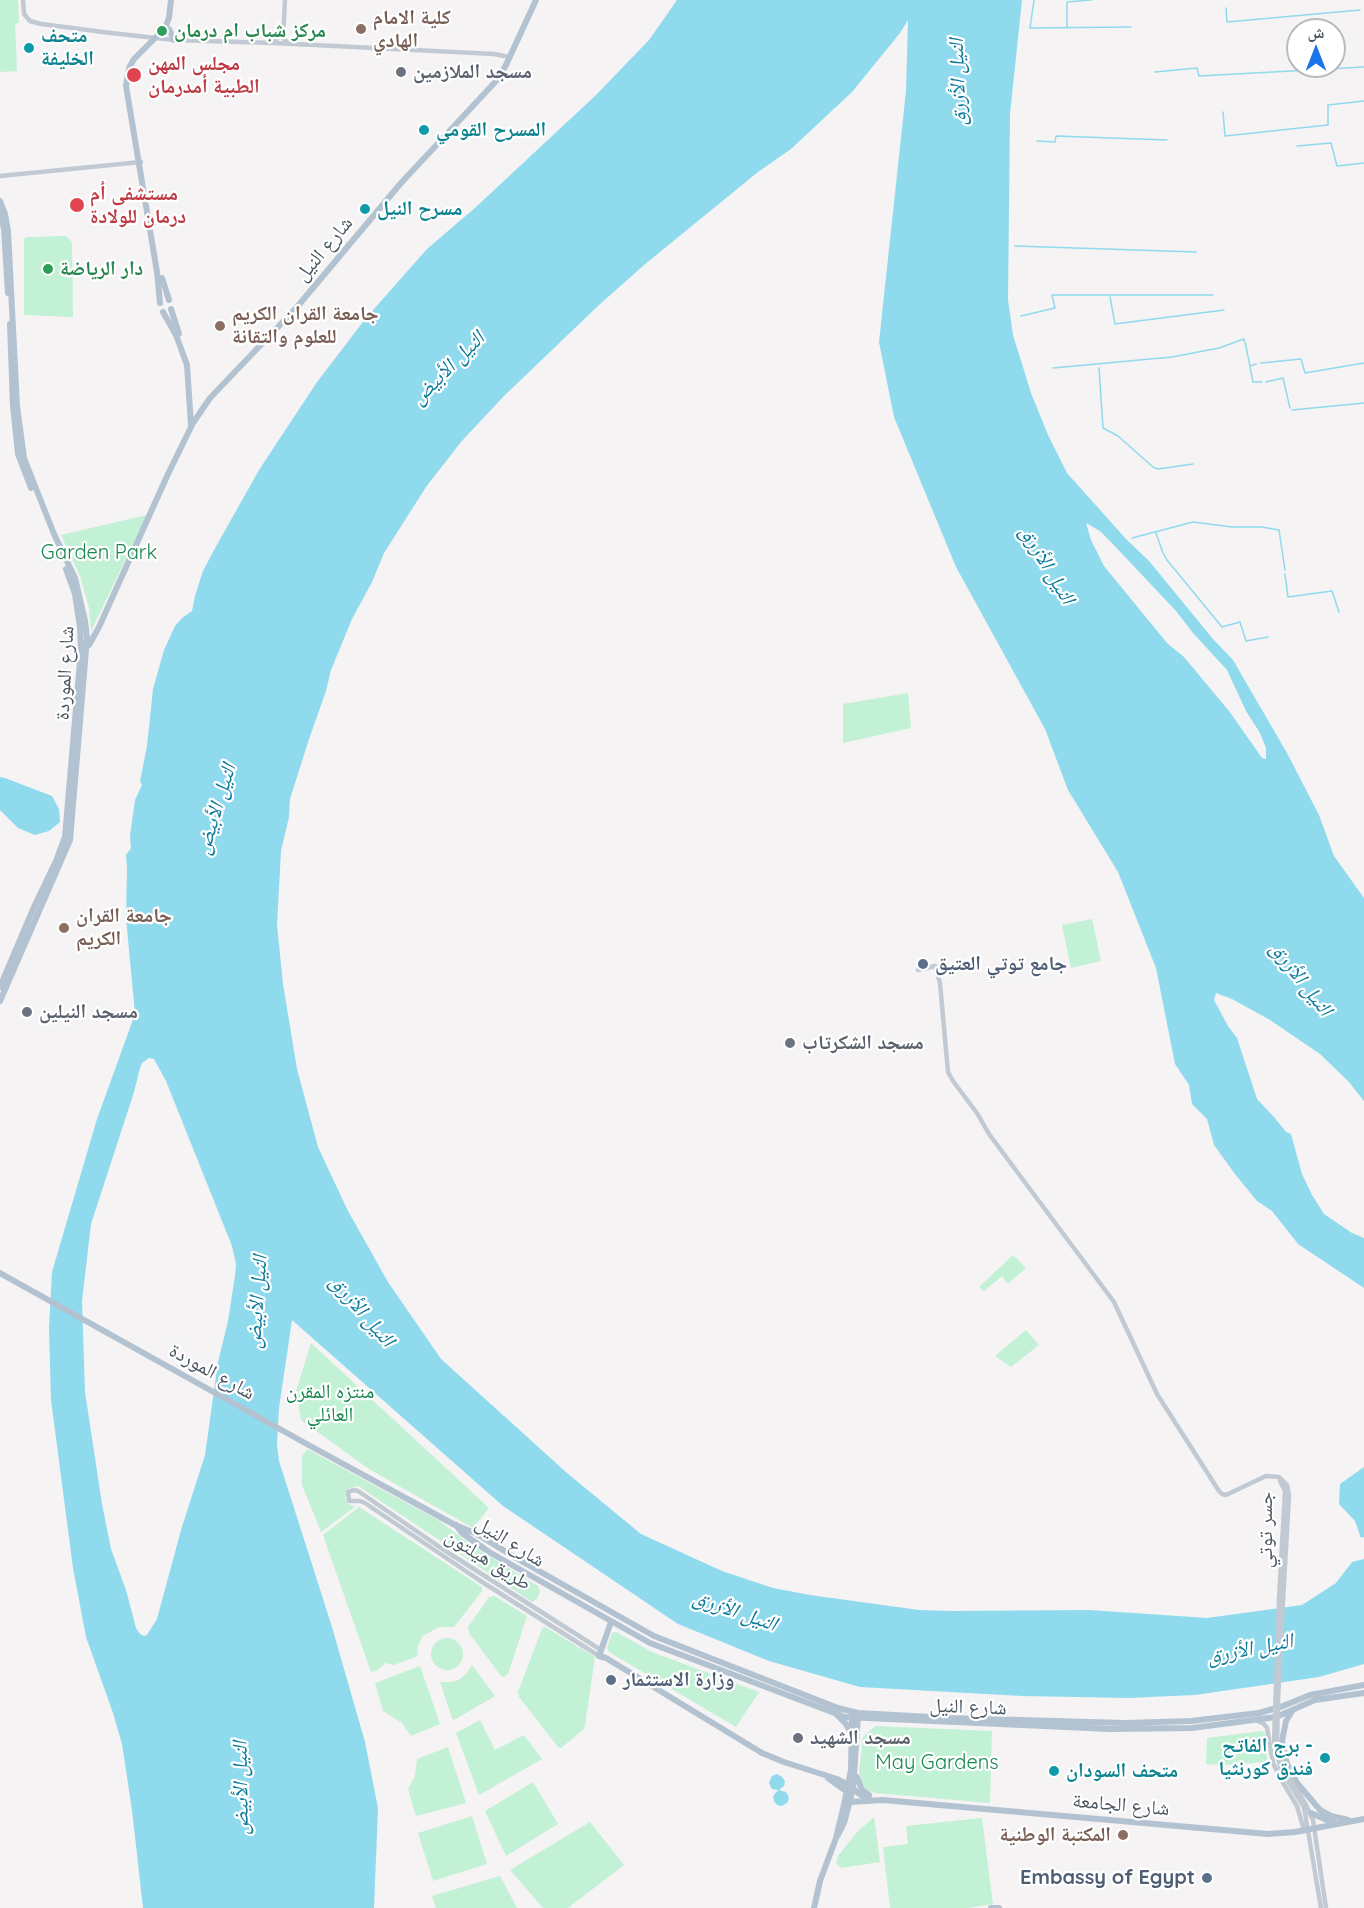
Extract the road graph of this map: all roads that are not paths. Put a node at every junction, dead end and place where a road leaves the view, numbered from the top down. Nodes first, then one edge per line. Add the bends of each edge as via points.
1 (23, 0) edge
2 (173, 0) edge
3 (285, 0) edge
4 (536, 0) edge
5 (284, 17) junction
6 (169, 29) junction
7 (159, 38) junction
8 (174, 40) junction
9 (274, 43) junction
10 (288, 44) junction
11 (510, 57) junction
12 (139, 163) junction
13 (0, 176) edge
14 (0, 201) edge
15 (0, 212) edge
16 (169, 300) junction
17 (160, 303) junction
18 (171, 309) junction
19 (163, 312) junction
20 (192, 424) junction
21 (84, 649) junction
22 (69, 830) junction
23 (918, 970) dead end
24 (0, 987) edge
25 (0, 1000) edge
26 (0, 1273) edge
27 (455, 1525) junction
28 (611, 1622) junction
29 (602, 1655) junction
30 (1364, 1685) edge
31 (1364, 1693) edge
32 (798, 1697) junction
33 (1294, 1708) junction
34 (836, 1715) junction
35 (855, 1715) junction
36 (898, 1718) junction
37 (874, 1719) junction
38 (1256, 1720) junction
39 (1191, 1725) junction
40 (855, 1734) junction
41 (853, 1771) junction
42 (825, 1776) junction
43 (837, 1779) junction
44 (849, 1788) junction
45 (876, 1800) junction
46 (847, 1803) junction
47 (1309, 1808) junction
48 (1364, 1819) edge
49 (1355, 1821) junction
50 (1336, 1824) junction
51 (1308, 1829) junction
52 (814, 1908) edge
53 (991, 1908) edge
54 (999, 1908) edge
55 (1321, 1908) edge
56 (1326, 1908) edge

1 - 7 street via 25,16 34,22
2 - 6 main road
2 - 7 main road
3 - 5 street
4 - 11 main road, شارع النيل
5 - 9 street
5 - 10 street via 283,38
6 - 7 main road
6 - 8 main road
7 - 8 street
7 - 12 main road via 141,56 131,75 129,92
8 - 9 street
9 - 10 street
10 - 11 street
11 - 20 main road, شارع النيل via 498,79 400,183 297,308 210,398
12 - 13 street
12 - 16 main road
12 - 17 main road
14 - 21 main road, شارع الموردة via 8,231 17,406 24,458 77,585 86,628
15 - 21 main road, شارع الموردة via 18,454 73,585
16 - 17 main road
16 - 18 main road
17 - 19 main road
18 - 19 main road
18 - 20 main road via 190,364
19 - 20 main road via 187,364
20 - 21 main road, شارع النيل via 99,627
21 - 22 main road, شارع الموردة
22 - 24 main road, شارع الموردة
22 - 25 main road, شارع الموردة via 65,855
23 - 47 street, جسر توتي, bridge via 933,965 936,968 948,1072 989,1134 1114,1302 1157,1394 1211,1479 1226,1495 1271,1475 1287,1485 1277,1740 1283,1766
26 - 27 main road via 23,1290
27 - 28 main road, شارع النيل via 489,1552
27 - 32 main road, شارع النيل via 654,1636
28 - 29 main road
28 - 32 main road, شارع النيل via 668,1651
29 - 29 street, طريق هيلتون via 542,1611 361,1494 350,1491 349,1501 360,1501
29 - 42 main road, شارع الجامعة via 762,1753
30 - 39 main road, شارع النيل via 1310,1695 1259,1713
31 - 33 main road, شارع النيل via 1315,1700
32 - 34 main road, شارع النيل
32 - 35 main road, شارع النيل
33 - 38 main road, شارع النيل via 1281,1716
33 - 47 main road via 1283,1729 1283,1751
34 - 35 main road, شارع النيل
34 - 40 main road
35 - 36 main road, شارع النيل
35 - 37 main road, شارع النيل
35 - 40 main road
36 - 37 main road, شارع النيل
36 - 39 main road, شارع النيل
37 - 40 main road
38 - 39 main road, شارع النيل
38 - 51 street via 1268,1728 1273,1763
40 - 41 main road
41 - 43 main road
41 - 44 main road
41 - 45 main road via 862,1790
42 - 43 main road, شارع الجامعة
42 - 44 main road, شارع الجامعة via 834,1784
43 - 44 main road, شارع الجامعة
44 - 45 main road, شارع الجامعة
44 - 46 main road
45 - 46 main road, شارع الجامعة
45 - 51 main road, شارع الجامعة via 1254,1834
46 - 52 main road via 844,1823 820,1881
47 - 49 main road
47 - 50 main road
47 - 51 street
47 - 51 street
48 - 49 main road, شارع الجامعة
49 - 50 main road, شارع الجامعة
50 - 51 main road, شارع الجامعة
51 - 55 street
51 - 56 street
53 - 54 main road

